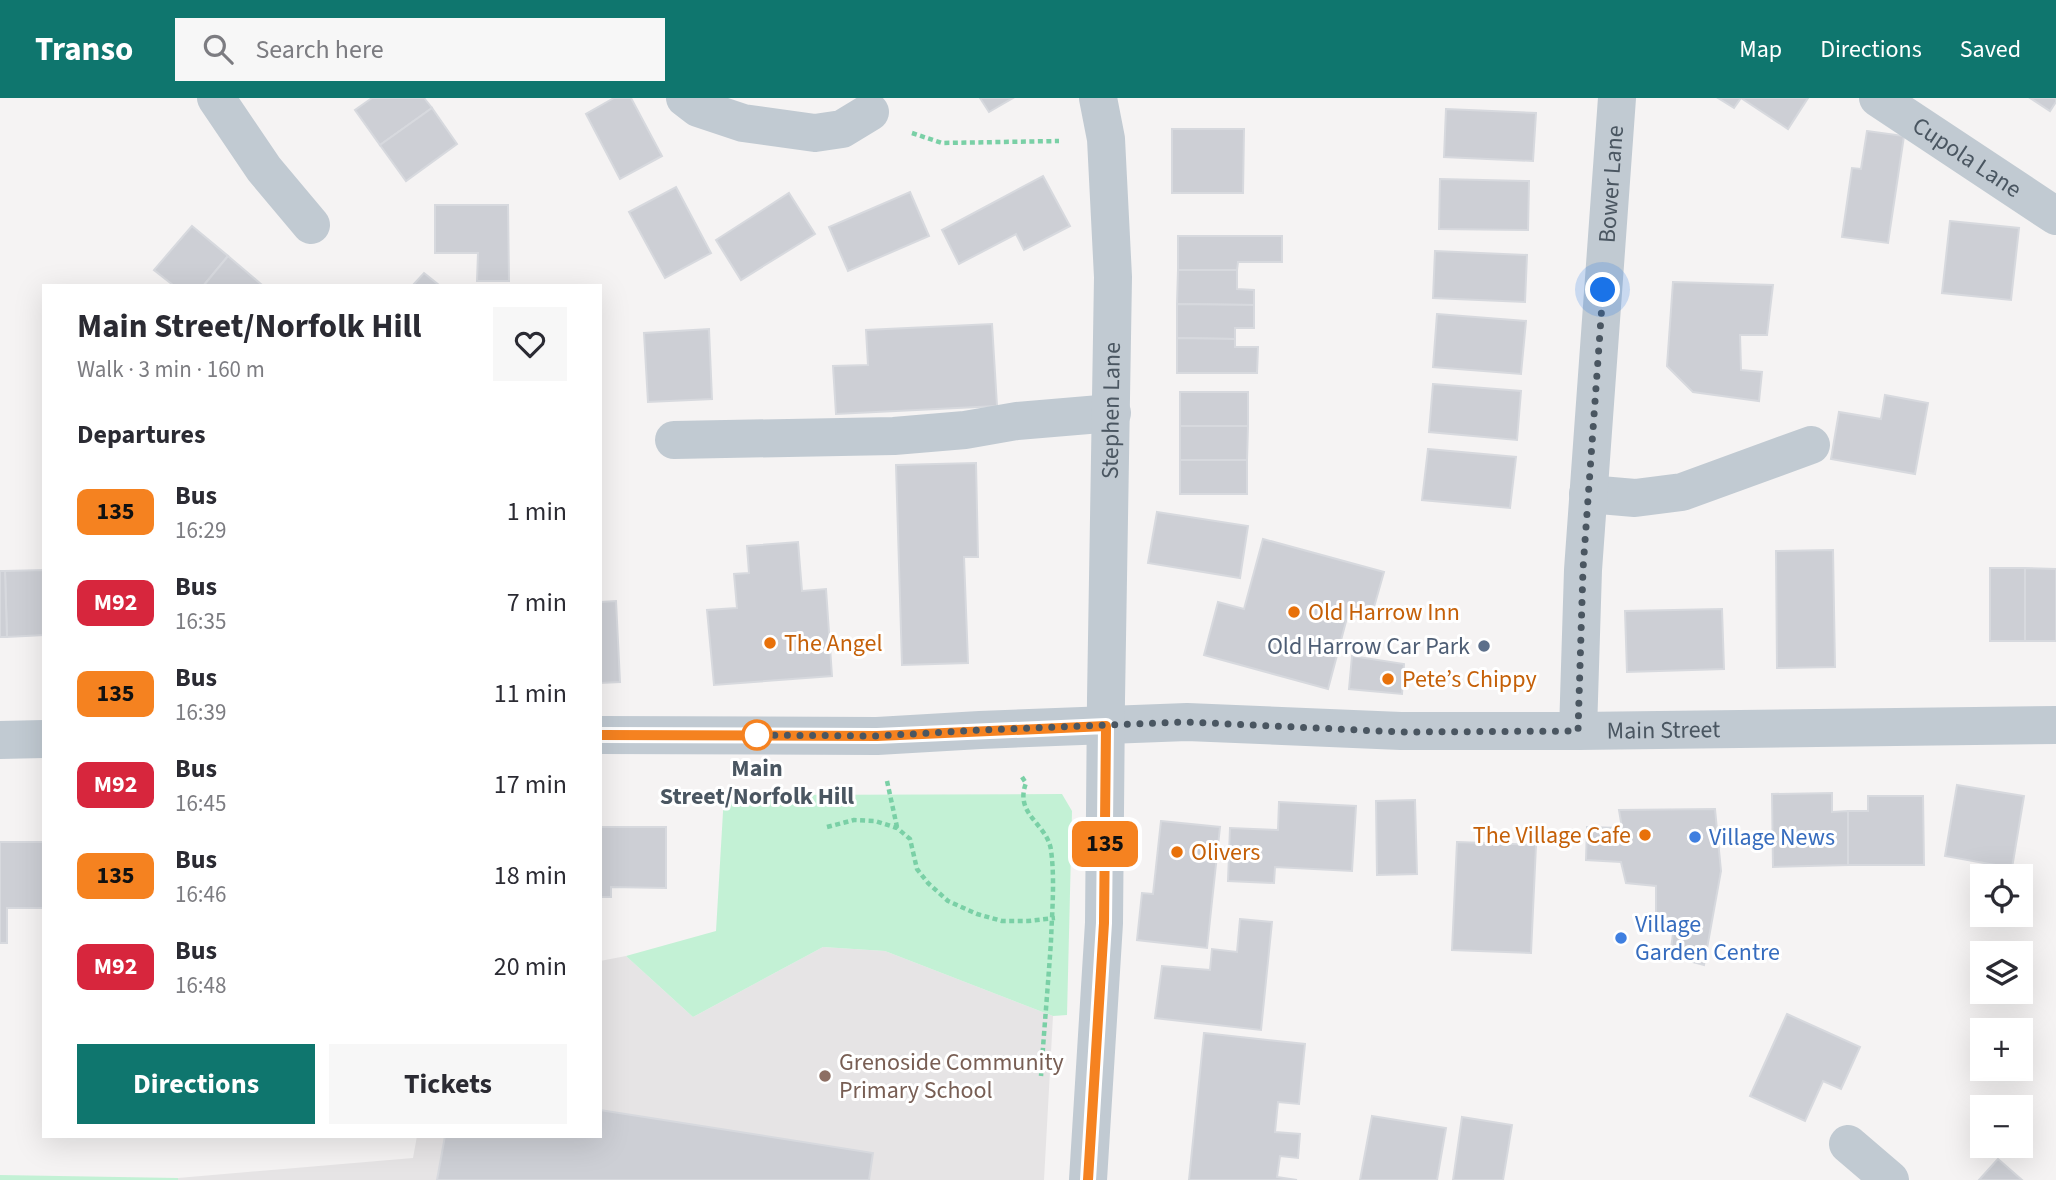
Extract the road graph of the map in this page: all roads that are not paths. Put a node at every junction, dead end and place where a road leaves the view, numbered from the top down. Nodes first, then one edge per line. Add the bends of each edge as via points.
1 (216, 98) edge
2 (685, 98) edge
3 (1098, 98) edge
4 (1617, 98) edge
5 (1878, 98) edge
6 (870, 113) road end
7 (2056, 216) edge
8 (311, 225) dead end
9 (1112, 413) junction
10 (674, 440) dead end
11 (1811, 445) dead end
12 (1588, 494) junction
13 (2056, 725) edge
14 (1106, 726) junction
15 (1578, 731) junction
16 (602, 735) edge
17 (42, 739) edge
18 (0, 740) edge
19 (1848, 1144) dead end
20 (1088, 1180) edge
21 (1890, 1180) edge

1 - 8 street via 264,169
2 - 6 street via 698,108 743,123 815,134 842,129
3 - 9 street, Stephen Lane via 1106,139 1113,277
4 - 12 street, Bower Lane
5 - 7 street, Cupola Lane
9 - 10 street via 894,436
9 - 14 street, Stephen Lane
11 - 12 street via 1682,492 1635,498
12 - 15 street, Bower Lane
13 - 15 street, Main Street
14 - 15 street, Main Street via 1187,722 1401,732
14 - 16 street, Main Street via 877,736
14 - 20 street, Stephen Lane via 1104,923
17 - 18 street
19 - 21 street

